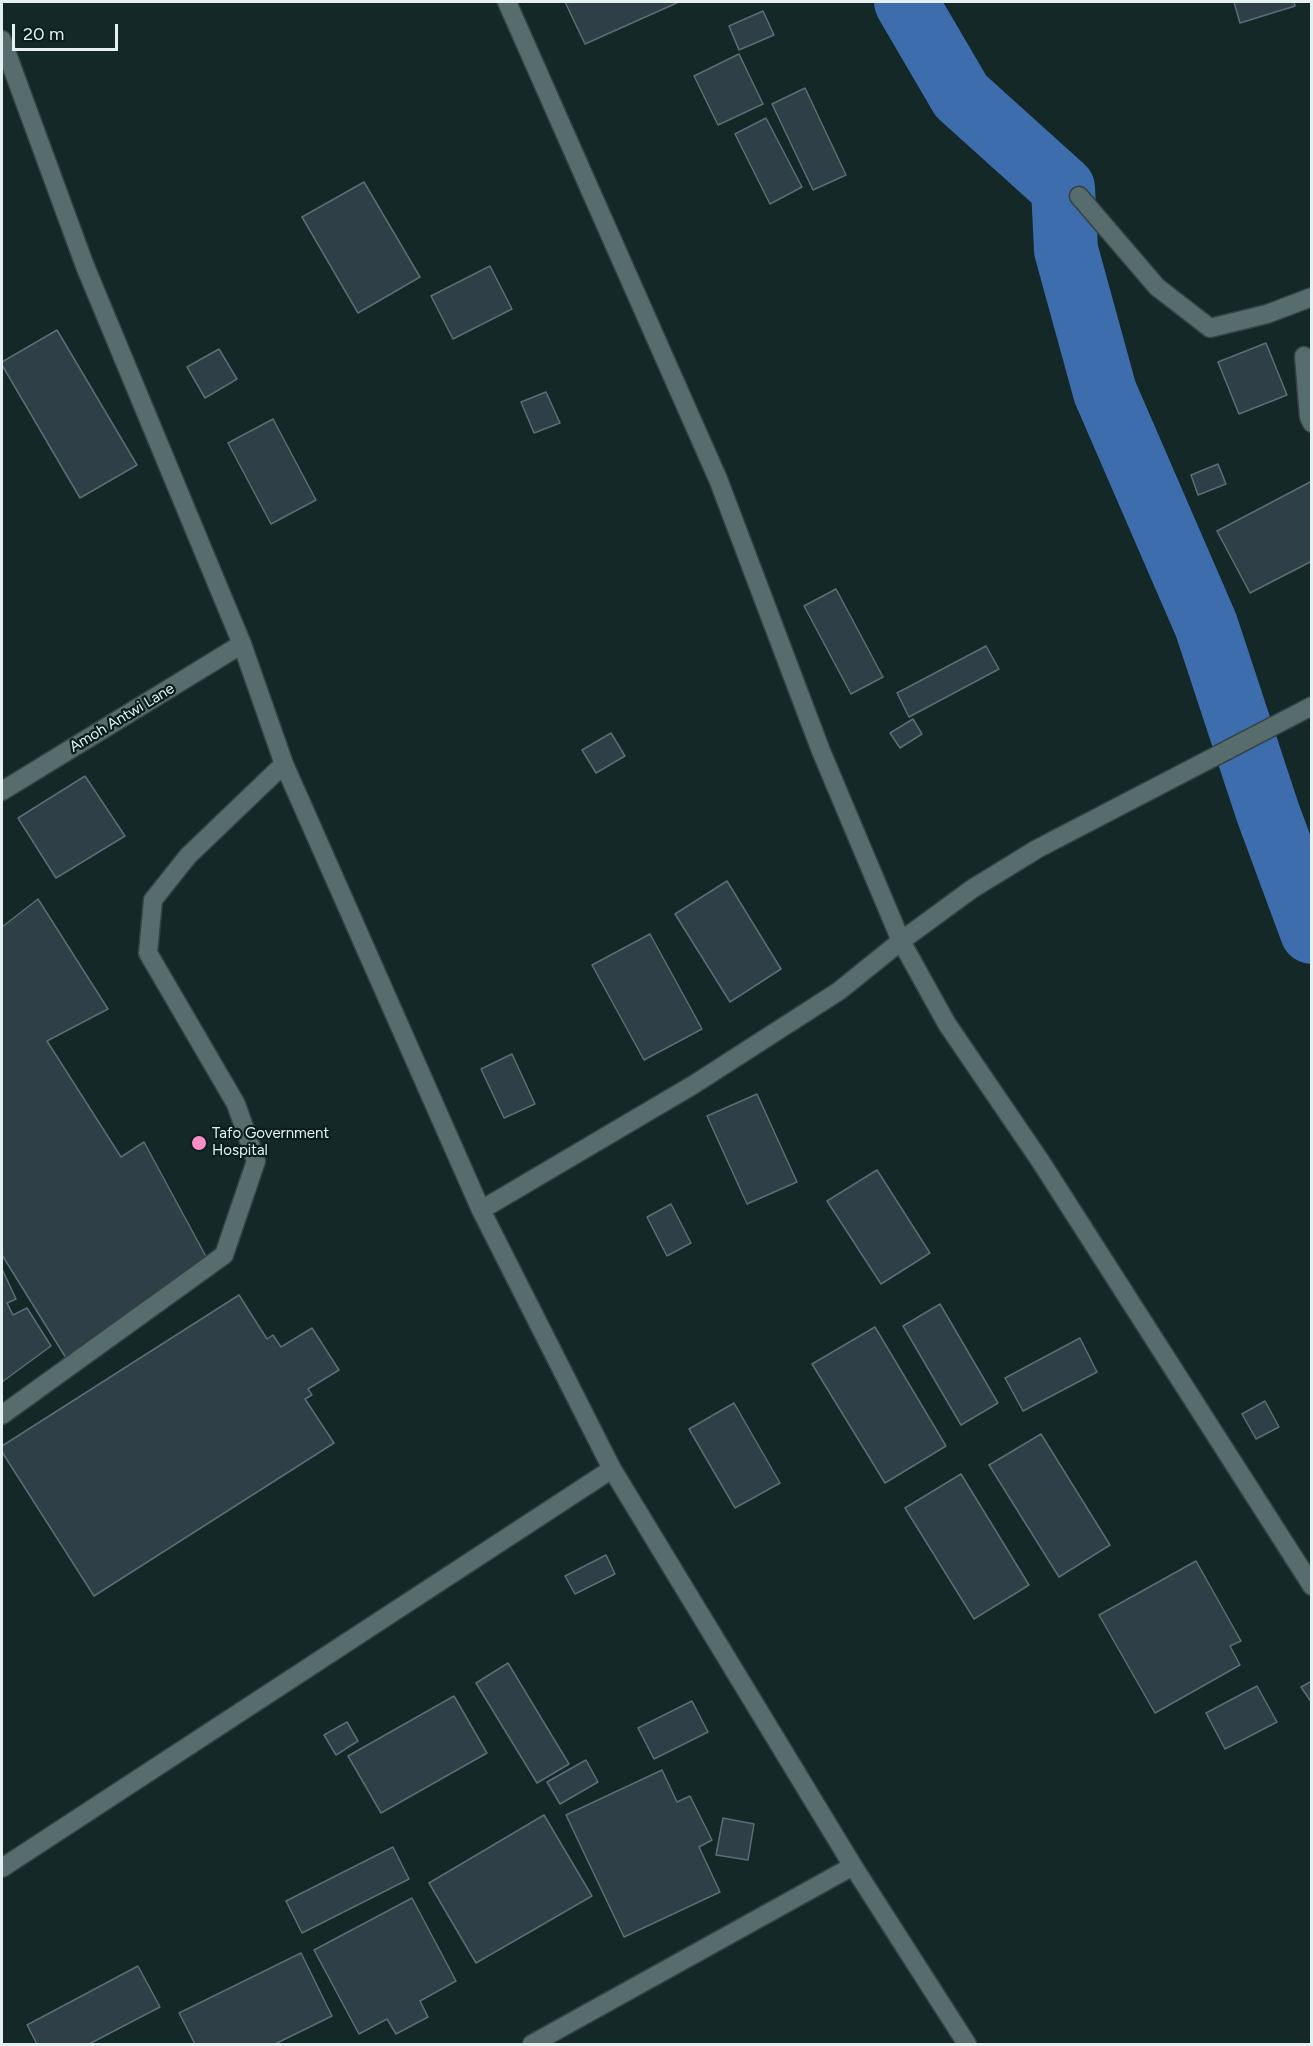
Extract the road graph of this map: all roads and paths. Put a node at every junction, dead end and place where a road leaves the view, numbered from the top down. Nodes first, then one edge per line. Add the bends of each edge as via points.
1 (507, 2) edge
2 (2, 40) edge
3 (1080, 196) dead end
4 (1311, 297) edge
5 (1305, 356) dead end
6 (1311, 423) edge
7 (242, 644) junction
8 (1311, 706) edge
9 (284, 764) junction
10 (2, 791) edge
11 (901, 941) junction
12 (481, 1210) junction
13 (2, 1415) edge
14 (612, 1469) junction
15 (1311, 1586) edge
16 (853, 1866) junction
17 (2, 1868) edge
18 (532, 2044) edge
19 (967, 2044) edge

1 - 11 street via 718,479 821,751
2 - 7 street via 85,266
3 - 4 street via 1157,286 1210,328 1267,314
5 - 6 street
7 - 9 street
7 - 10 street, Amoh Antwi Lane
8 - 11 street via 1037,849 972,889
9 - 12 street
9 - 13 street via 188,856 153,900 148,953 236,1104 256,1161 224,1255
11 - 12 street via 839,991 693,1085
11 - 15 street via 947,1024 1041,1162
12 - 14 street
14 - 16 street
14 - 17 street
16 - 18 street
16 - 19 street

